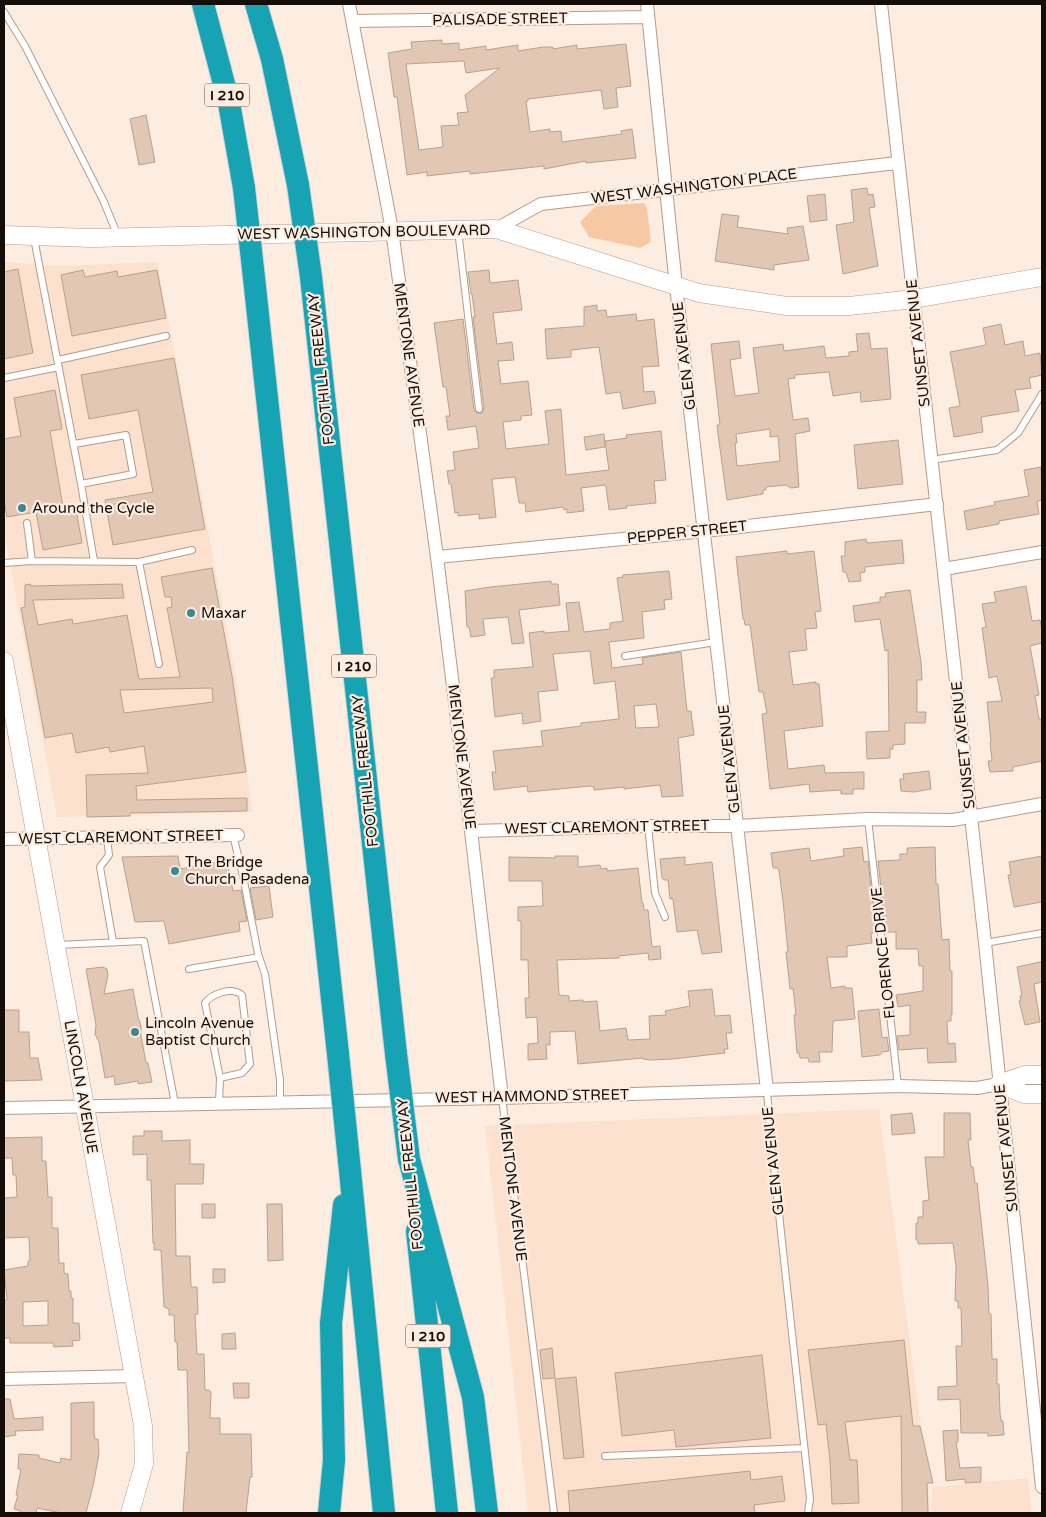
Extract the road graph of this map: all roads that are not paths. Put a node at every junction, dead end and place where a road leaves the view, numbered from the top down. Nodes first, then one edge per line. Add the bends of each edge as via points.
1 (203, 4) edge
2 (256, 4) edge
3 (349, 4) edge
4 (647, 4) edge
5 (881, 4) edge
6 (4, 12) edge
7 (648, 17) junction
8 (353, 21) junction
9 (898, 162) junction
10 (666, 189) junction
11 (457, 229) junction
12 (496, 229) junction
13 (392, 230) junction
14 (4, 235) edge
15 (34, 237) junction
16 (119, 237) junction
17 (1042, 277) edge
18 (676, 286) junction
19 (914, 299) junction
20 (166, 336) dead end
21 (58, 363) junction
22 (4, 378) edge
23 (1042, 394) edge
24 (478, 409) dead end
25 (74, 444) junction
26 (931, 460) junction
27 (81, 484) junction
28 (937, 504) junction
29 (27, 523) dead end
30 (704, 531) junction
31 (192, 550) dead end
32 (1042, 552) edge
33 (436, 557) junction
34 (32, 561) junction
35 (94, 561) junction
36 (139, 562) junction
37 (4, 563) edge
38 (944, 569) junction
39 (716, 642) junction
40 (625, 656) dead end
41 (4, 661) edge
42 (159, 664) dead end
43 (7, 694) edge
44 (1042, 804) edge
45 (971, 817) junction
46 (868, 819) junction
47 (648, 826) junction
48 (736, 826) junction
49 (471, 831) junction
50 (235, 835) joint
51 (107, 838) junction
52 (4, 839) edge
53 (36, 839) junction
54 (666, 917) dead end
55 (1042, 933) edge
56 (113, 942) junction
57 (985, 943) junction
58 (56, 945) junction
59 (259, 957) junction
60 (189, 969) dead end
61 (1042, 1076) edge
62 (220, 1078) junction
63 (999, 1084) junction
64 (898, 1086) junction
65 (767, 1090) junction
66 (1042, 1094) edge
67 (502, 1098) junction
68 (280, 1102) junction
69 (220, 1103) junction
70 (175, 1104) junction
71 (85, 1106) junction
72 (4, 1108) edge
73 (409, 1159) junction
74 (349, 1162) junction
75 (135, 1376) junction
76 (4, 1378) edge
77 (804, 1448) junction
78 (605, 1456) dead end
79 (1042, 1487) edge
80 (130, 1513) edge
81 (329, 1513) edge
82 (384, 1513) edge
83 (447, 1513) edge
84 (487, 1513) edge
85 (554, 1513) edge
86 (808, 1513) edge

1 - 74 highway, I 210, bridge via 229,103 244,188
2 - 73 highway, FOOTHILL FREEWAY / I 210, bridge via 272,59 298,185 311,277
3 - 8 street, MENTONE AVENUE
4 - 7 street, GLEN AVENUE
5 - 9 street, SUNSET AVENUE
6 - 16 lane via 25,46
7 - 8 street, PALISADE STREET
7 - 10 street, GLEN AVENUE
8 - 13 street, MENTONE AVENUE
9 - 10 street, WEST WASHINGTON PLACE
9 - 19 street, SUNSET AVENUE
10 - 12 street, WEST WASHINGTON PLACE via 541,204
10 - 18 street, GLEN AVENUE
11 - 12 main road, WEST WASHINGTON BOULEVARD
11 - 13 main road, WEST WASHINGTON BOULEVARD
11 - 24 lane
12 - 18 main road, WEST WASHINGTON BOULEVARD
13 - 16 main road, WEST WASHINGTON BOULEVARD
13 - 33 street, MENTONE AVENUE
14 - 15 main road, WEST WASHINGTON BOULEVARD
15 - 16 main road, WEST WASHINGTON BOULEVARD
15 - 21 lane
17 - 19 main road, WEST WASHINGTON BOULEVARD
18 - 19 main road, WEST WASHINGTON BOULEVARD via 699,293 787,306 849,306
18 - 30 street, GLEN AVENUE
19 - 26 street, SUNSET AVENUE
20 - 21 lane
21 - 22 lane
21 - 25 lane
23 - 26 lane via 1018,432 997,450
25 - 27 lane
25 - 27 lane via 126,435 133,474
26 - 28 street, SUNSET AVENUE
27 - 35 lane
28 - 30 street, PEPPER STREET
28 - 38 street, SUNSET AVENUE
29 - 34 lane
30 - 33 street, PEPPER STREET
30 - 39 street, GLEN AVENUE
31 - 36 lane
32 - 38 street
33 - 49 street, MENTONE AVENUE
34 - 35 lane
34 - 37 lane
35 - 36 lane
36 - 42 lane
38 - 45 street, SUNSET AVENUE
39 - 40 lane
39 - 48 street, GLEN AVENUE
41 - 43 main road, LINCOLN AVENUE
43 - 53 main road, LINCOLN AVENUE
44 - 45 street, WEST CLAREMONT STREET
45 - 46 street, WEST CLAREMONT STREET via 953,820
45 - 57 street, SUNSET AVENUE
46 - 48 street, WEST CLAREMONT STREET
46 - 64 lane, FLORENCE DRIVE
47 - 48 street, WEST CLAREMONT STREET
47 - 49 street, WEST CLAREMONT STREET
47 - 54 lane via 655,893
48 - 65 street, GLEN AVENUE
49 - 67 street, MENTONE AVENUE
50 - 51 street, WEST CLAREMONT STREET
50 - 59 lane
51 - 53 street, WEST CLAREMONT STREET
51 - 56 lane via 109,855 100,868
52 - 53 street, WEST CLAREMONT STREET
53 - 58 main road, LINCOLN AVENUE
55 - 57 lane
56 - 58 lane
56 - 70 lane via 144,941
57 - 63 street, SUNSET AVENUE
58 - 71 main road, LINCOLN AVENUE
59 - 60 lane
59 - 68 lane via 268,993
61 - 63 main road, WEST HAMMOND STREET via 1025,1075
62 - 62 lane via 242,1073 250,1064 242,995 238,992 214,994 205,1003
62 - 69 lane
63 - 64 street, WEST HAMMOND STREET via 977,1088
63 - 66 main road via 1024,1094
63 - 79 street, SUNSET AVENUE
64 - 65 street, WEST HAMMOND STREET
65 - 67 street, WEST HAMMOND STREET
65 - 77 lane, GLEN AVENUE
67 - 68 street, WEST HAMMOND STREET
67 - 85 lane, MENTONE AVENUE
68 - 69 street, WEST HAMMOND STREET
69 - 70 street, WEST HAMMOND STREET
70 - 71 street, WEST HAMMOND STREET
71 - 72 street, WEST HAMMOND STREET
71 - 75 main road, LINCOLN AVENUE
73 - 83 highway, FOOTHILL FREEWAY / I 210
73 - 84 highway via 472,1397
74 - 81 highway via 331,1323 334,1460
74 - 82 highway, I 210
75 - 76 street
75 - 80 main road, LINCOLN AVENUE via 143,1426 144,1464
77 - 78 lane
77 - 86 lane, GLEN AVENUE via 810,1499

